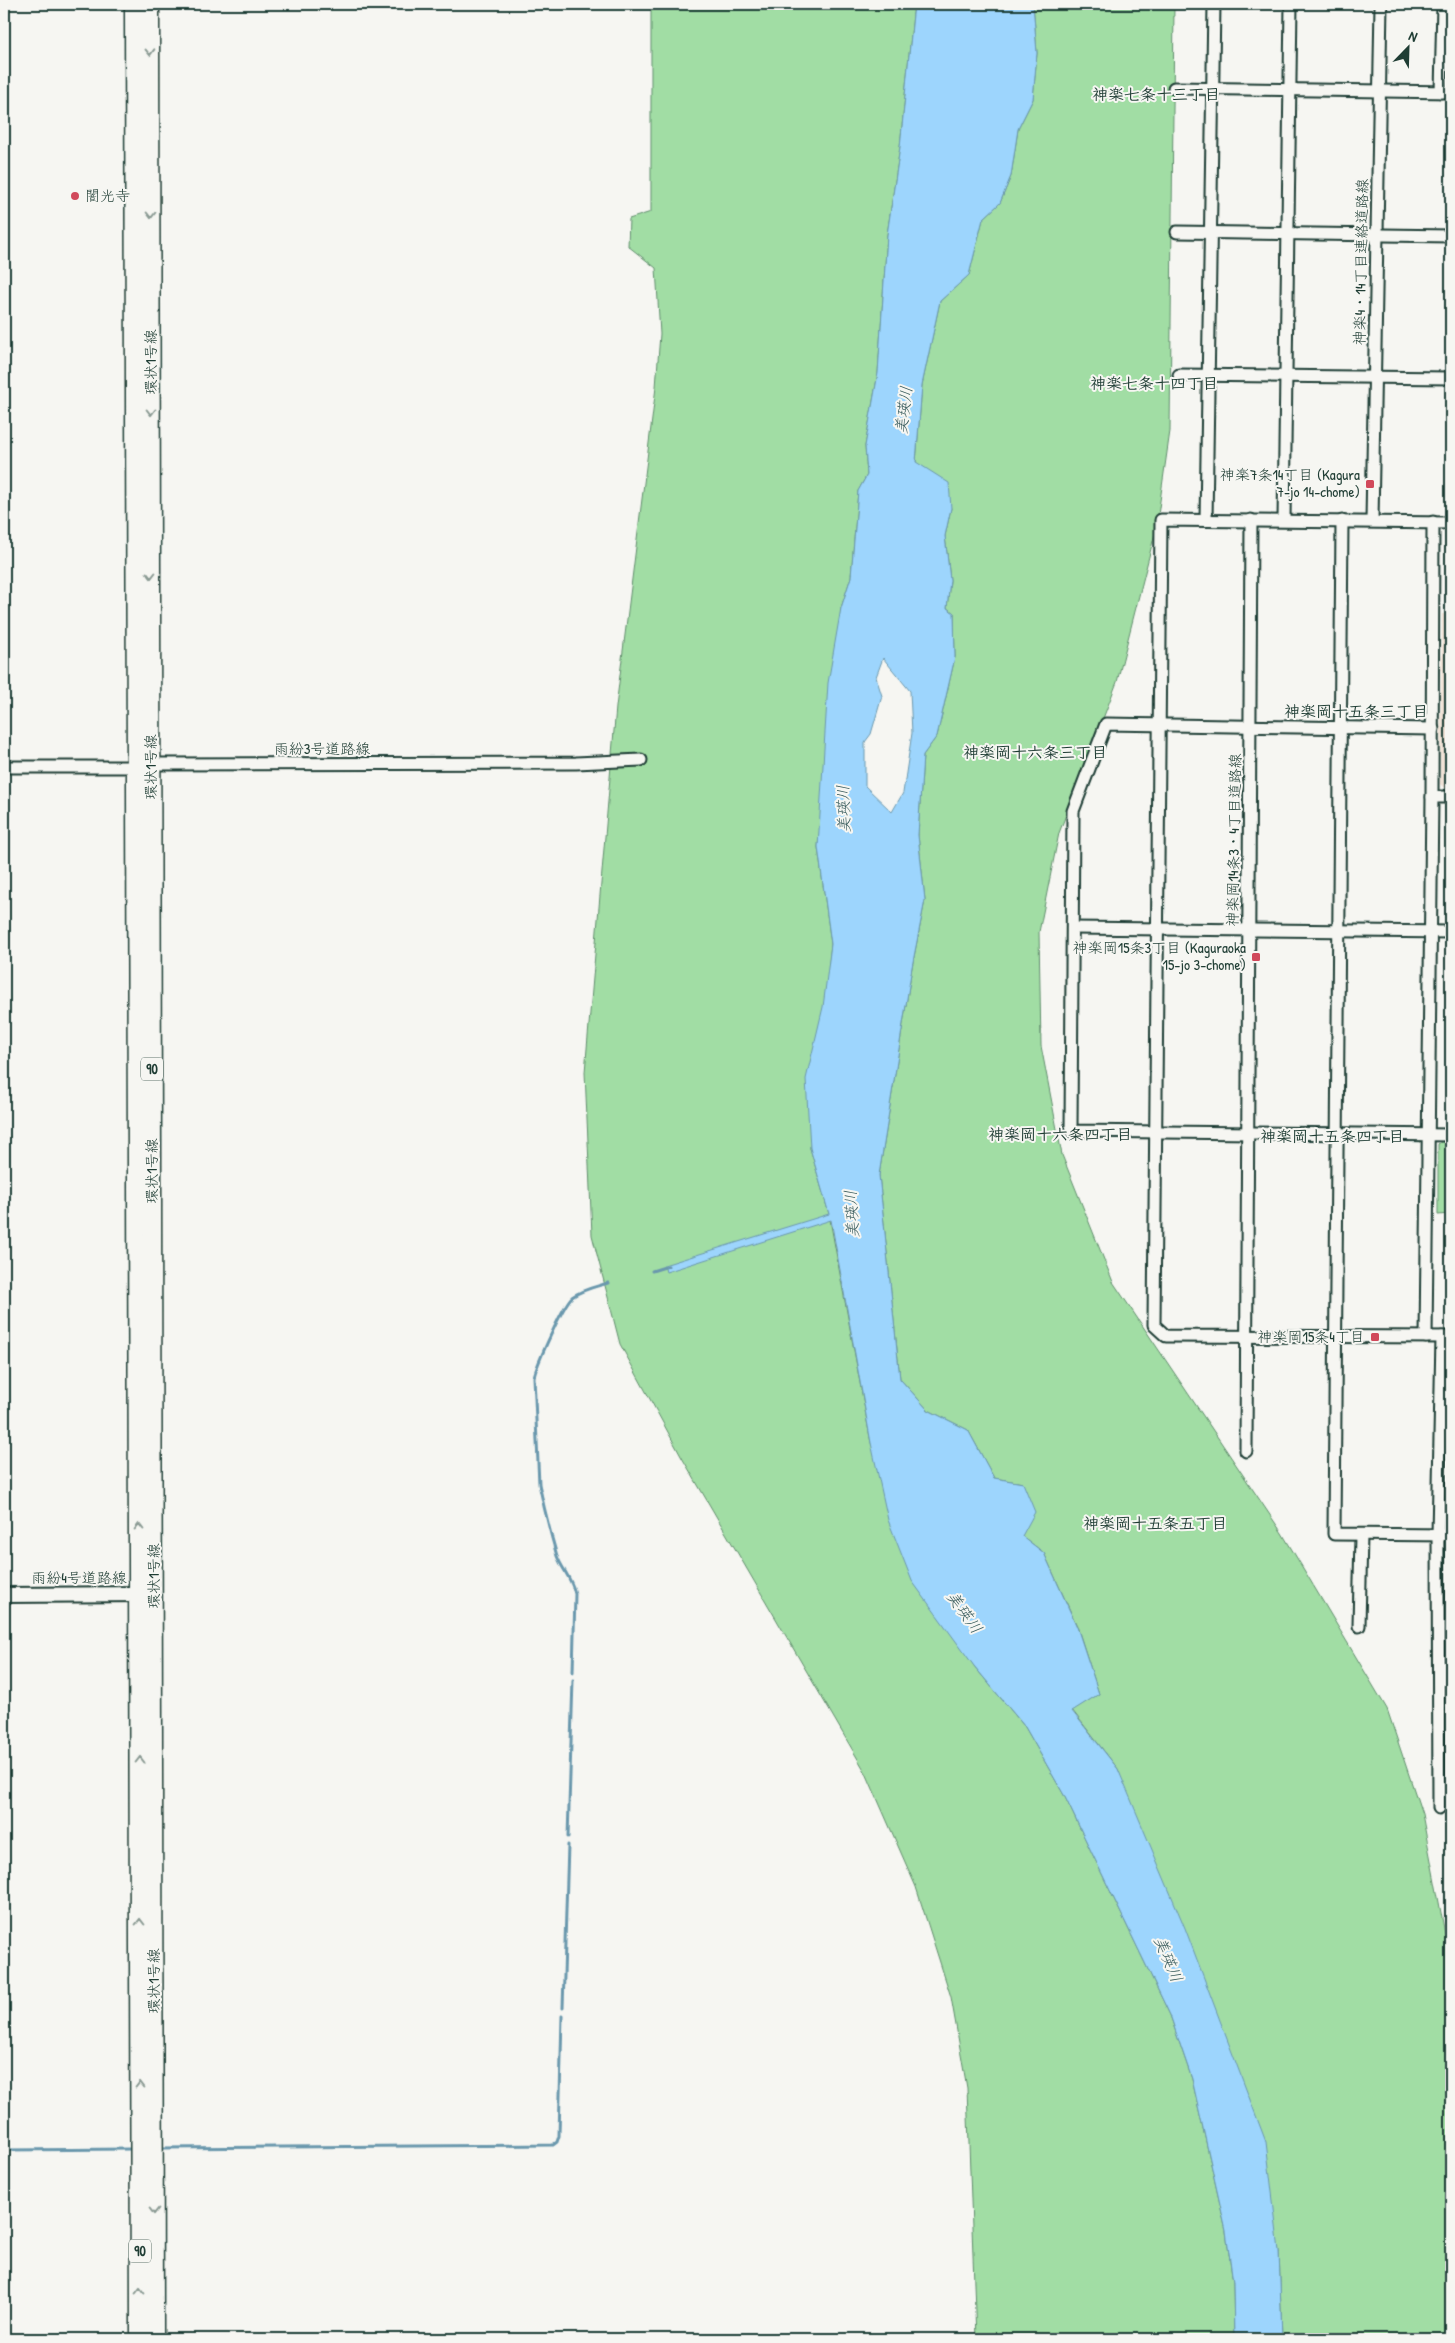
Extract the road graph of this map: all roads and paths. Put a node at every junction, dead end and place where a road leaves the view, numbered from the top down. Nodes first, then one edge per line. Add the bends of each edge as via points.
1 (134, 4) edge
2 (150, 4) edge
3 (1214, 4) edge
4 (1290, 4) edge
5 (1381, 4) edge
6 (1444, 4) edge
7 (1174, 88) dead end
8 (1212, 89) junction
9 (1290, 90) junction
10 (1379, 91) junction
11 (1446, 92) edge
12 (1177, 232) dead end
13 (1211, 232) junction
14 (1288, 234) junction
15 (1377, 235) junction
16 (1451, 236) edge
17 (1179, 375) dead end
18 (1208, 377) junction
19 (1286, 378) junction
20 (1374, 378) junction
21 (1451, 378) edge
22 (1206, 520) junction
23 (1251, 520) junction
24 (1284, 520) junction
25 (1342, 521) junction
26 (1372, 521) junction
27 (1433, 522) junction
28 (1451, 523) edge
29 (1159, 726) junction
30 (1250, 727) junction
31 (1341, 728) junction
32 (1433, 729) junction
33 (641, 760) dead end
34 (144, 765) junction
35 (4, 767) edge
36 (1432, 797) junction
37 (1451, 797) edge
38 (1072, 928) junction
39 (1157, 928) junction
40 (1248, 930) junction
41 (1339, 931) junction
42 (1430, 932) junction
43 (1451, 932) edge
44 (1156, 1132) junction
45 (1247, 1132) junction
46 (1337, 1133) junction
47 (1428, 1135) junction
48 (1451, 1135) edge
49 (1247, 1335) junction
50 (1337, 1336) junction
51 (1426, 1337) junction
52 (1447, 1337) edge
53 (1246, 1451) dead end
54 (1361, 1535) junction
55 (1438, 1535) junction
56 (1451, 1535) edge
57 (4, 1594) edge
58 (147, 1594) junction
59 (1359, 1626) dead end
60 (1439, 1742) junction
61 (1451, 1742) edge
62 (1439, 1808) dead end
63 (148, 2162) junction
64 (140, 2339) edge
65 (154, 2339) edge

1 - 34 main road, 環状1号線 / 90
2 -> 34 main road, 環状1号線 / 90
3 - 8 street
4 - 9 street
5 - 10 street, 神楽4・14丁目連絡道路線
6 - 11 street
7 - 8 street
8 - 9 street
8 - 13 street
9 - 10 street
9 - 14 street
10 - 11 street
10 - 15 street, 神楽4・14丁目連絡道路線
12 - 13 street
13 - 14 street
13 - 18 street
14 - 15 street
14 - 19 street
15 - 16 street
15 - 20 street, 神楽4・14丁目連絡道路線
17 - 18 street
18 - 19 street
18 - 22 street
19 - 20 street
19 - 24 street
20 - 21 street
20 - 26 street, 神楽4・14丁目連絡道路線
22 - 23 street
22 - 29 street via 1162,520
23 - 24 street
23 - 30 street, 神楽岡14条3・4丁目道路線
24 - 25 street
25 - 26 street
25 - 31 street
26 - 27 street
27 - 28 street
27 - 32 street
29 - 30 street
29 - 38 street via 1106,724 1073,811
29 - 39 street
30 - 31 street
30 - 40 street, 神楽岡14条3・4丁目道路線
31 - 32 street
31 - 41 street
32 - 36 street
33 - 34 street, 雨紛3号道路線
34 - 35 street, 雨紛3号道路線
34 - 58 main road, 環状1号線 / 90
36 - 37 street
36 - 42 street
38 - 39 street
38 - 44 street via 1071,1131
39 - 40 street
39 - 44 street
40 - 41 street
40 - 45 street, 神楽岡14条3・4丁目道路線
41 - 42 street
41 - 46 street
42 - 43 street
42 - 47 street
44 - 45 street
44 - 49 street via 1154,1325 1166,1336
45 - 46 street
45 - 49 street, 神楽岡14条3・4丁目道路線
46 - 47 street
46 - 50 street
47 - 48 street
47 - 51 street
49 - 50 street
49 - 53 street, 神楽岡14条3・4丁目道路線
50 - 51 street
50 - 54 street via 1334,1534
51 - 52 street
52 - 55 street
54 - 55 street
54 - 59 street
55 - 56 street
55 - 60 street
57 - 58 street, 雨紛4号道路線
58 - 63 main road, 環状1号線 / 90
60 - 61 street
60 - 62 street
64 -> 63 main road, 環状1号線 / 90
63 -> 65 main road, 環状1号線 / 90

